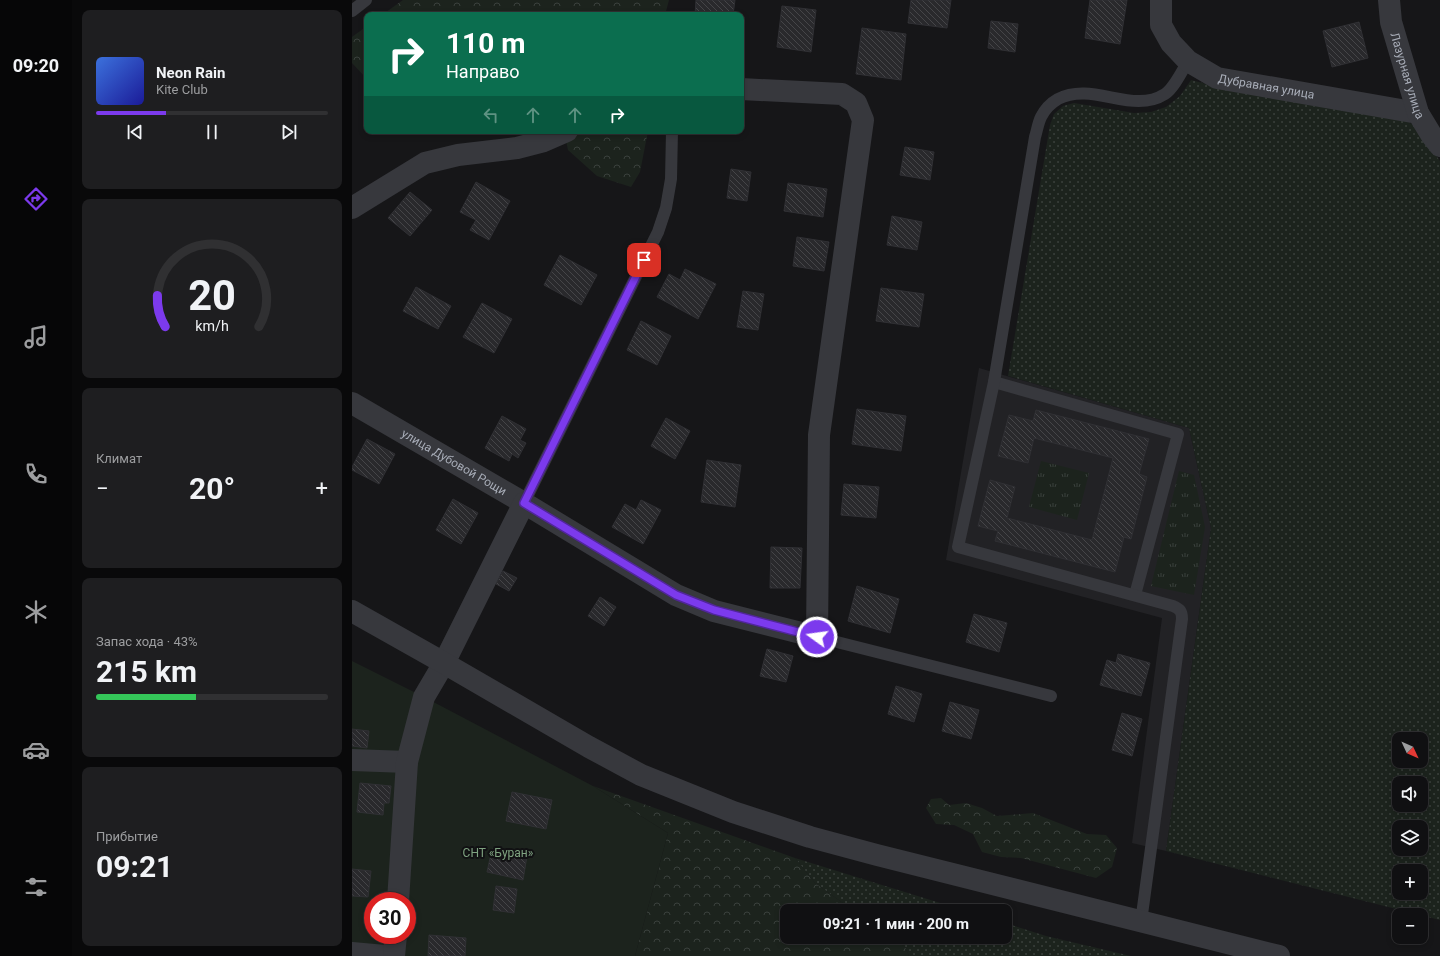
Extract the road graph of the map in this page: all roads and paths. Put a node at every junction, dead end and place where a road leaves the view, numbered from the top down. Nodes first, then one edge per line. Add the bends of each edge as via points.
1 (366, 0) edge
2 (1161, 0) edge
3 (1389, 0) edge
4 (352, 11) edge
5 (1188, 61) junction
6 (744, 89) edge
7 (1418, 113) junction
8 (560, 134) edge
9 (672, 134) edge
10 (1437, 138) edge
11 (352, 208) edge
12 (994, 382) junction
13 (352, 403) edge
14 (524, 503) junction
15 (1134, 595) junction
16 (352, 611) edge
17 (817, 637) junction
18 (444, 663) junction
19 (1051, 696) dead end
20 (352, 760) edge
21 (407, 762) junction
22 (399, 892) edge
23 (1142, 922) junction
24 (395, 944) edge
25 (352, 954) edge
26 (385, 956) edge
27 (394, 956) edge
28 (1279, 956) edge

1 - 4 lane
2 - 5 street, Дубравная улица via 1161,25 1171,43
3 - 7 street, Лазурная улица via 1391,22
5 - 7 street, Дубравная улица via 1217,78
5 - 12 lane via 1166,94 1150,100 1131,101 1086,92 1067,94 1051,103 1041,117 1035,137
6 - 17 street via 842,94 856,103 863,120 819,435
7 - 10 street, Лазурная улица
8 - 11 street via 517,148 458,155 425,163
9 - 14 lane via 671,179 666,208 658,232
12 - 15 lane via 958,547
12 - 15 lane via 1178,434
13 - 14 street, улица Дубовой Рощи
14 - 17 street, улица Дубовой Рощи via 676,595 714,610
14 - 18 street
15 - 23 lane via 1178,608 1182,612
16 - 18 street
17 - 19 lane
18 - 21 street via 424,697
18 - 23 street via 588,747 635,771 732,812 810,837
20 - 21 street
21 - 22 street
23 - 28 street
24 - 27 street
25 - 26 street

